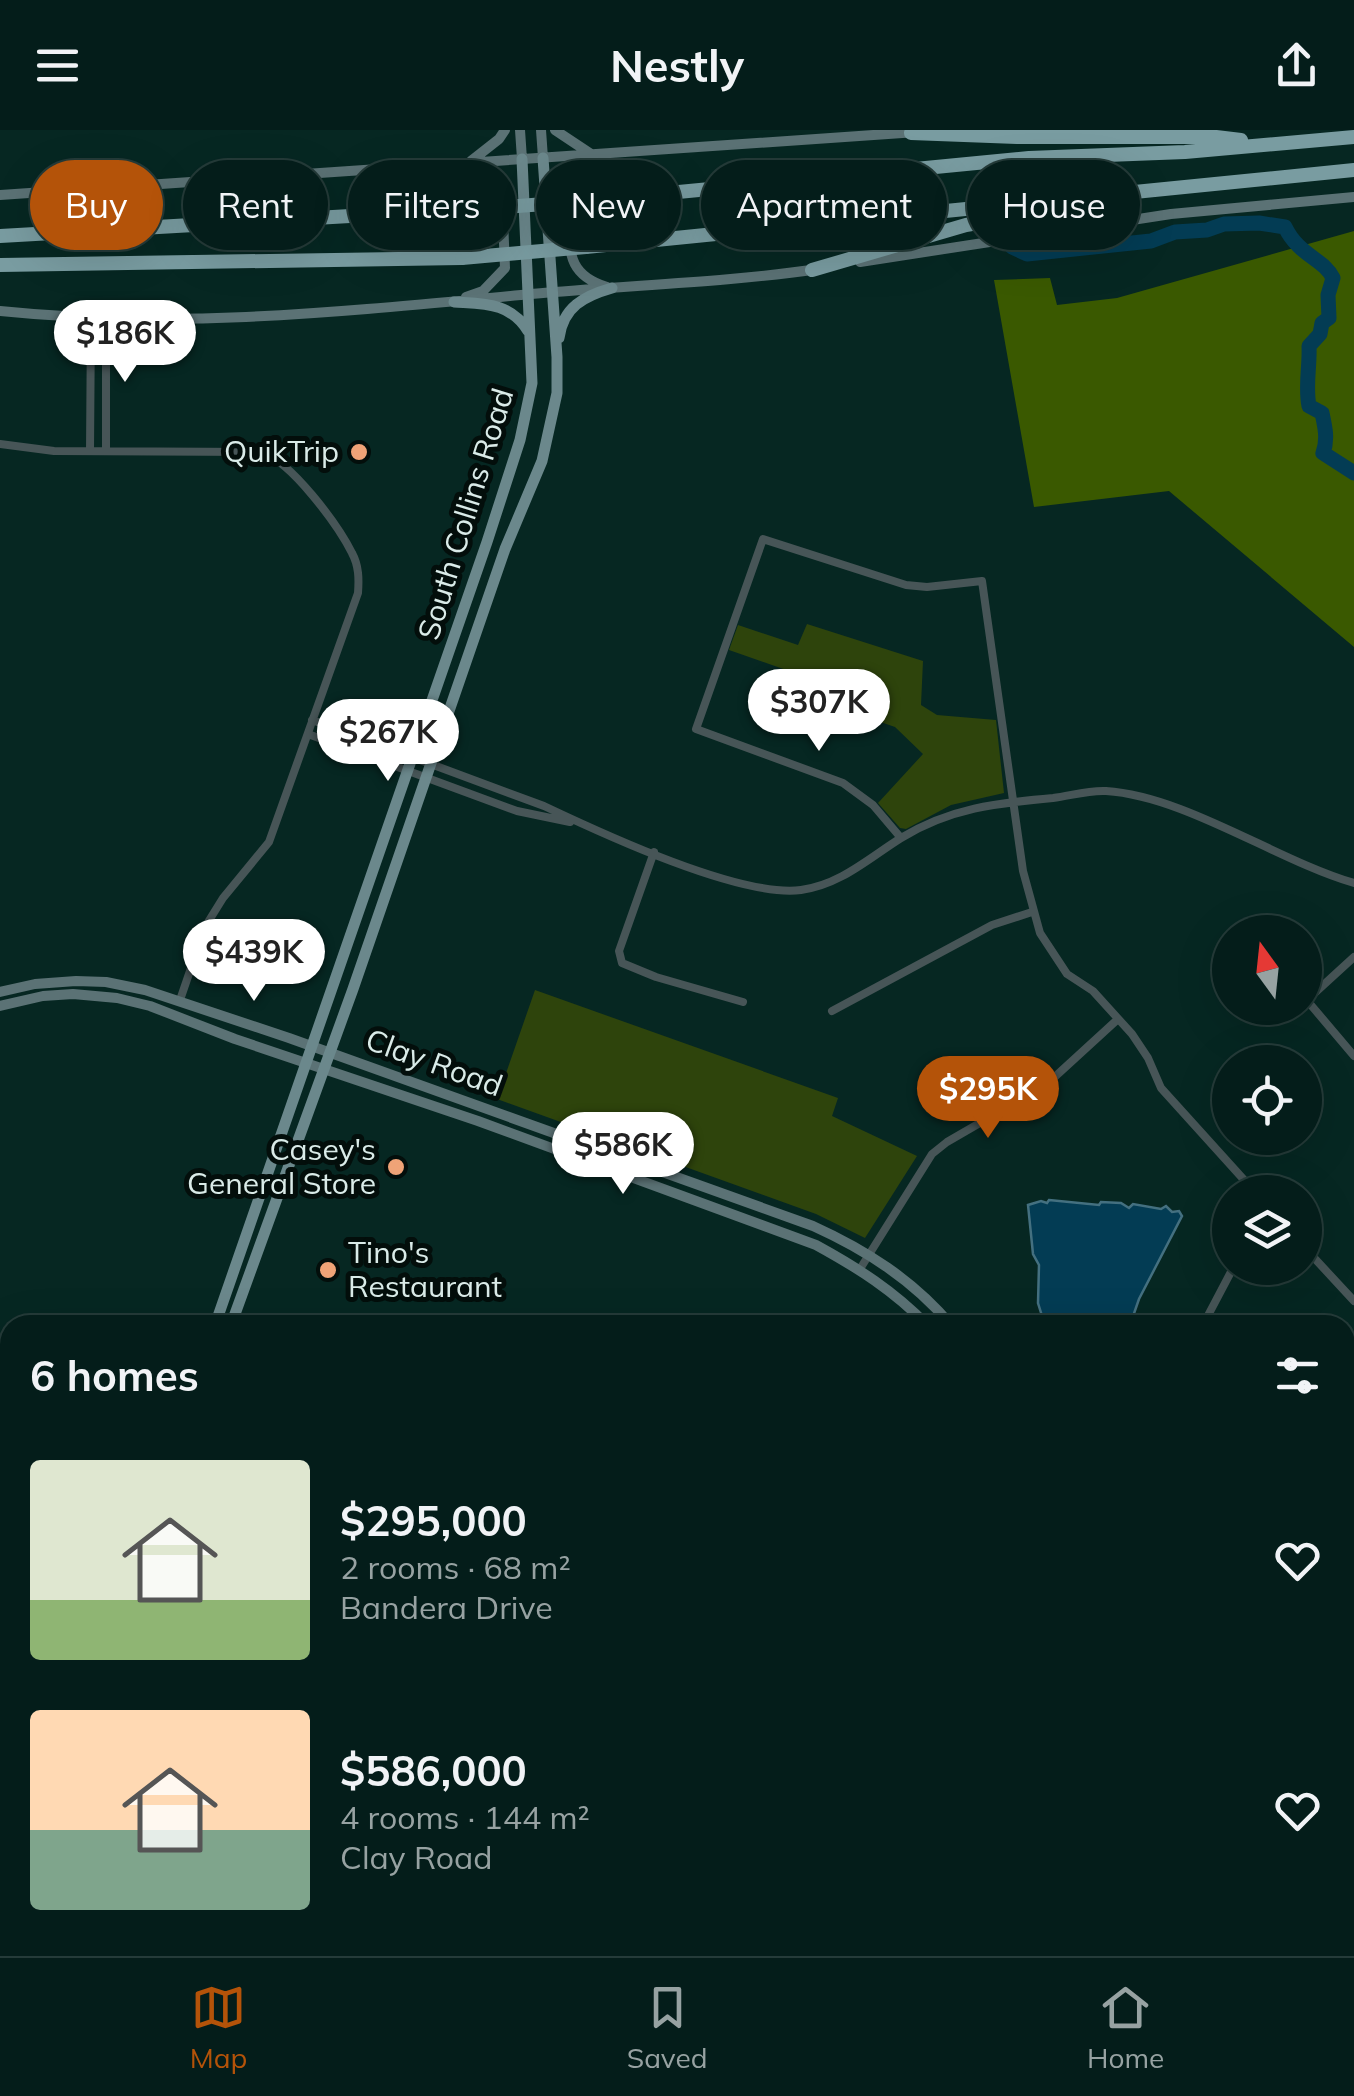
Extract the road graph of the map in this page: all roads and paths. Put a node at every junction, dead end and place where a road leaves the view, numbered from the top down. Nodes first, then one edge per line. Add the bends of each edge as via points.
1 (505, 130) edge
2 (520, 130) edge
3 (541, 130) edge
4 (555, 130) edge
5 (949, 130) edge
6 (911, 133) junction
7 (1354, 137) edge
8 (1272, 144) junction
9 (592, 154) junction
10 (543, 158) junction
11 (472, 160) edge
12 (516, 160) edge
13 (522, 160) junction
14 (1354, 170) edge
15 (348, 172) edge
16 (1274, 176) junction
17 (0, 195) edge
18 (1354, 196) edge
19 (0, 236) edge
20 (505, 250) edge
21 (0, 265) edge
22 (812, 270) junction
23 (612, 288) junction
24 (552, 292) junction
25 (528, 294) junction
26 (454, 302) junction
27 (0, 311) edge
28 (91, 318) junction
29 (106, 319) junction
30 (530, 334) junction
31 (557, 357) junction
32 (0, 444) edge
33 (90, 451) junction
34 (106, 451) junction
35 (488, 542) junction
36 (505, 548) junction
37 (312, 720) junction
38 (308, 734) junction
39 (413, 758) junction
40 (430, 764) junction
41 (408, 772) junction
42 (425, 778) junction
43 (500, 789) junction
44 (1012, 800) junction
45 (495, 803) junction
46 (574, 822) junction
47 (901, 838) junction
48 (654, 852) junction
49 (1354, 883) edge
50 (1032, 912) junction
51 (1354, 957) edge
52 (1322, 985) edge
53 (0, 992) edge
54 (180, 1000) junction
55 (743, 1002) dead end
56 (0, 1006) edge
57 (832, 1011) dead end
58 (175, 1015) junction
59 (1322, 1018) edge
60 (1118, 1019) junction
61 (313, 1046) junction
62 (329, 1052) junction
63 (1354, 1056) edge
64 (308, 1062) junction
65 (323, 1068) junction
66 (1240, 1175) edge
67 (251, 1246) junction
68 (868, 1254) junction
69 (246, 1259) junction
70 (1322, 1266) edge
71 (860, 1269) junction
72 (1222, 1285) edge
73 (1354, 1301) edge
74 (221, 1315) edge
75 (233, 1315) edge
76 (917, 1315) edge
77 (941, 1315) edge
78 (1208, 1315) edge

1 - 11 main road
2 - 13 main road
3 - 10 main road
4 - 9 main road
5 - 6 main road
6 - 8 highway via 1216,137
6 - 9 main road
7 - 8 highway
8 - 19 highway, bridge via 1030,158 490,208
9 - 10 main road
9 - 23 main road via 564,190 570,253 590,282
10 - 13 main road
10 - 24 main road, South Collins Road
12 - 13 main road
13 - 25 main road, South Collins Road
14 - 16 highway
15 - 17 main road
16 - 21 highway, bridge via 462,258
16 - 22 highway via 966,225
18 - 22 main road via 1171,214
20 - 26 main road via 506,268 483,290
22 - 23 main road
23 - 24 main road
23 - 31 main road via 573,305 561,326
24 - 25 main road
24 - 31 main road, South Collins Road
25 - 26 main road
25 - 30 main road, South Collins Road
26 - 29 main road via 263,318
26 - 30 main road via 496,304 520,318
27 - 28 main road
28 - 29 main road
28 - 33 street
29 - 34 street
30 - 35 main road, South Collins Road via 532,382
31 - 36 main road, South Collins Road via 557,393 542,461
32 - 33 street
33 - 34 street
34 - 37 street via 261,452 294,471 352,552 359,574
35 - 36 main road
35 - 39 main road, South Collins Road
36 - 40 main road, South Collins Road
37 - 38 street
37 - 39 street
38 - 41 street
38 - 54 street via 270,842 204,927
39 - 40 street
39 - 41 main road, South Collins Road
40 - 42 main road, South Collins Road
40 - 43 street
41 - 42 street
41 - 61 main road, South Collins Road
42 - 45 street
42 - 62 main road, South Collins Road
43 - 45 street
43 - 46 street
44 - 47 street via 952,812
44 - 47 street via 982,581 906,584 763,539 696,729 843,783 874,805
44 - 49 street via 1128,794
44 - 50 street
45 - 46 street
46 - 48 street
47 - 48 street via 845,874 800,890 751,886
48 - 55 street via 619,951 622,963
50 - 57 street via 992,925
50 - 60 street via 1067,974
51 - 52 street
53 - 54 main road, Clay Road via 97,981
54 - 58 main road
54 - 61 main road, Clay Road
56 - 58 main road, Clay Road via 94,995
58 - 64 main road, Clay Road
59 - 63 street
60 - 66 street via 1161,1088
60 - 68 street via 1047,1084 932,1154
61 - 62 main road, Clay Road
61 - 64 main road, South Collins Road
62 - 65 main road, South Collins Road
62 - 68 main road, Clay Road via 813,1226
64 - 65 main road, Clay Road
64 - 67 main road, South Collins Road
65 - 67 main road, South Collins Road
65 - 71 main road, Clay Road via 816,1245
67 - 69 main road, South Collins Road
68 - 71 street
68 - 77 main road, Clay Road
69 - 74 main road, South Collins Road
69 - 75 main road, South Collins Road
70 - 73 street
71 - 76 main road, Clay Road
72 - 78 street

